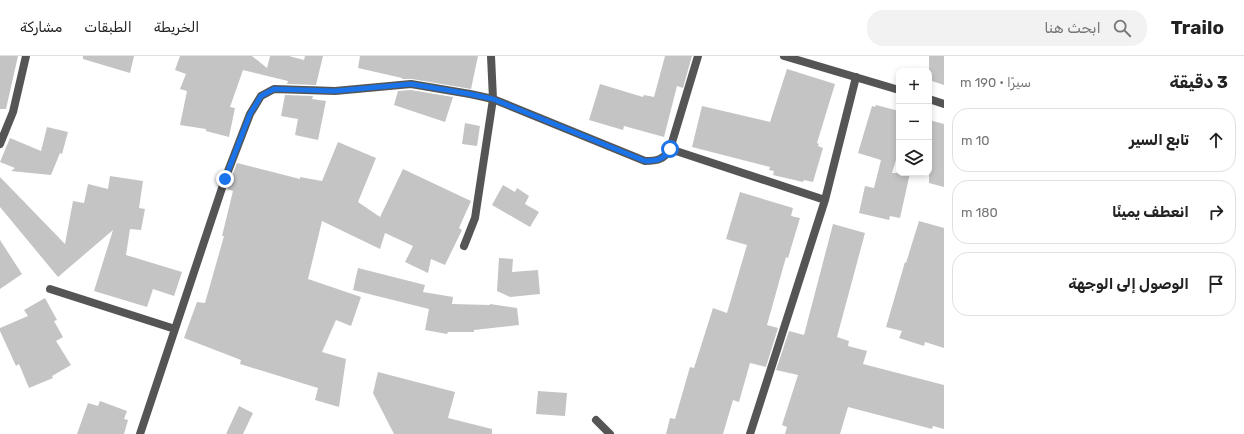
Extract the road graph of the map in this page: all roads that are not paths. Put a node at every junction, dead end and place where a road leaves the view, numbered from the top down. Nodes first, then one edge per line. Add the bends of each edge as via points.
1 (26, 56) edge
2 (491, 56) edge
3 (698, 56) edge
4 (784, 56) edge
5 (856, 77) junction
6 (896, 89) edge
7 (493, 99) junction
8 (932, 100) edge
9 (944, 104) edge
10 (0, 144) edge
11 (670, 149) junction
12 (825, 200) junction
13 (464, 246) dead end
14 (50, 289) dead end
15 (175, 329) junction
16 (596, 420) dead end
17 (140, 434) edge
18 (610, 434) edge
19 (750, 434) edge

1 - 10 street via 13,112
2 - 7 street
3 - 11 street
4 - 5 street
5 - 6 street
5 - 12 street
7 - 11 street via 645,161 658,161
7 - 13 street via 475,218
7 - 15 street via 411,84 335,91 274,89 261,96 250,114 225,179
8 - 9 street
11 - 12 street
12 - 19 street
14 - 15 street
15 - 17 street
16 - 18 street

